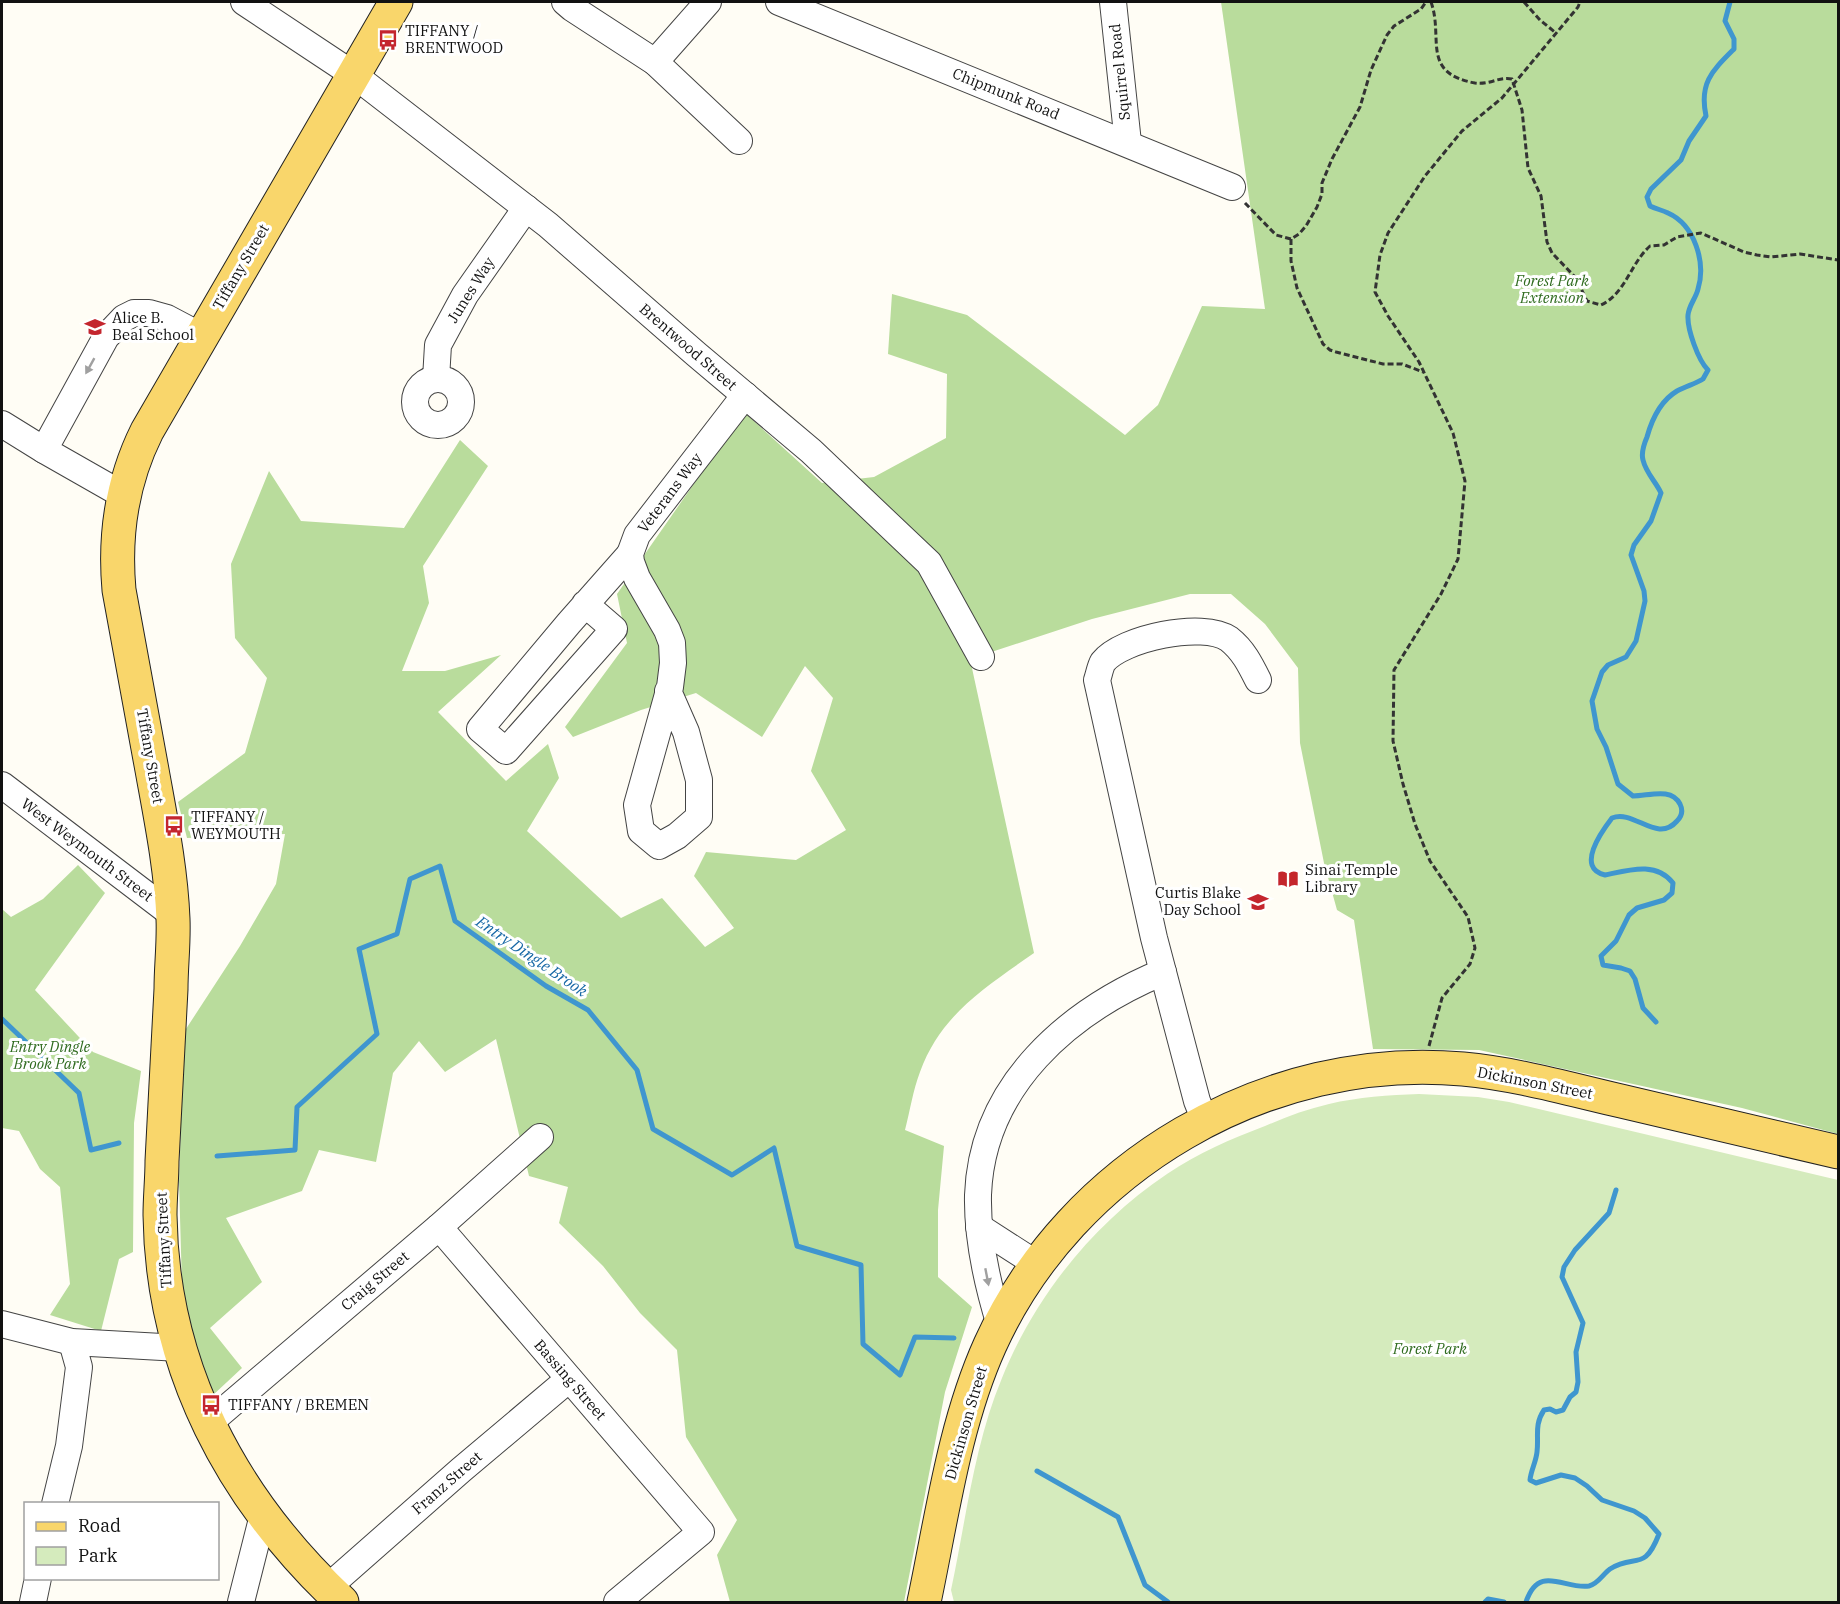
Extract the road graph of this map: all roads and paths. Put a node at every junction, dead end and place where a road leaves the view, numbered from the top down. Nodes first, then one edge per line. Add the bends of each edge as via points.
1 (244, 2) edge
2 (396, 2) edge
3 (565, 2) edge
4 (708, 2) edge
5 (779, 2) edge
6 (1113, 2) edge
7 (1426, 2) edge
8 (1431, 2) edge
9 (1524, 2) edge
10 (1580, 2) edge
11 (1556, 33) junction
12 (655, 62) junction
13 (354, 75) junction
14 (1514, 84) junction
15 (739, 141) dead end
16 (1128, 143) junction
17 (1232, 187) joint
18 (526, 207) junction
19 (1291, 239) junction
20 (1839, 260) edge
21 (201, 336) junction
22 (1424, 373) junction
23 (436, 379) dead end
24 (745, 395) junction
25 (2, 424) edge
26 (44, 450) junction
27 (123, 495) junction
28 (630, 554) junction
29 (585, 604) junction
30 (981, 657) dead end
31 (1258, 680) dead end
32 (668, 691) junction
33 (2, 785) edge
34 (173, 915) junction
35 (1163, 972) junction
36 (1424, 1068) junction
37 (1205, 1121) junction
38 (540, 1137) dead end
39 (1839, 1152) edge
40 (438, 1227) junction
41 (979, 1227) junction
42 (1038, 1265) junction
43 (2, 1324) edge
44 (1000, 1325) junction
45 (72, 1342) junction
46 (180, 1348) junction
47 (569, 1379) junction
48 (209, 1423) junction
49 (55, 1502) edge
50 (262, 1515) junction
51 (38, 1580) edge
52 (335, 1595) edge
53 (33, 1602) edge
54 (241, 1602) edge
55 (617, 1602) edge
56 (924, 1602) edge

1 - 13 street, Brentwood Street
2 - 13 main road, Tiffany Street
3 - 12 street
4 - 12 street
5 - 16 street, Chipmunk Road
6 - 16 street, Squirrel Road
7 - 19 path via 1387,35 1360,107 1326,173 1317,207 1306,226
8 - 14 path via 1438,61 1445,70 1475,83 1491,84 1505,78 1512,79
9 - 11 path
10 - 11 path
11 - 14 path
12 - 15 street
13 - 18 street, Brentwood Street
13 - 21 main road, Tiffany Street
14 - 20 path via 1522,110 1528,168 1541,196 1546,242 1576,278 1587,301 1594,305 1612,300 1632,266 1650,246 1664,245 1677,237 1701,233 1757,255 1800,254
14 - 22 path via 1462,131 1425,176 1388,233 1380,255 1375,292
16 - 17 street, Chipmunk Road
17 - 19 path via 1276,235
18 - 23 street, Junes Way via 465,295 438,345
18 - 24 street, Brentwood Street
19 - 22 path via 1297,288 1323,344 1336,352 1383,364 1402,364
21 -> 26 street via 149,313 124,318 106,337
21 - 27 main road, Tiffany Street via 140,445
22 - 36 path via 1453,433 1465,481 1458,559 1395,670 1393,741 1415,824 1430,861 1468,917 1475,948 1470,964 1442,998
24 - 28 street, Veterans Way via 638,535
24 - 30 street, Brentwood Street via 811,451 929,563
25 - 26 street
26 - 27 street
27 - 34 main road, Tiffany Street via 117,558 119,590 165,845
28 - 29 street, Veterans Way
28 - 32 street via 637,578 672,643
29 - 29 street, Veterans Way via 480,729 506,751 614,629
31 - 35 street via 1245,655 1227,638 1178,631 1123,647 1103,663 1097,680
32 - 32 street via 636,805 641,831 659,846 699,817 699,780 686,732
33 - 34 street, West Weymouth Street
34 - 46 main road, Tiffany Street via 160,1215 167,1288
35 - 37 street
35 - 41 street via 1090,1009 1046,1047 1008,1094 988,1140 982,1167
36 - 37 main road, Dickinson Street via 1361,1072 1302,1083
36 - 39 main road, Dickinson Street via 1506,1074
37 - 42 main road, Dickinson Street via 1146,1157 1101,1193
38 - 40 street, Craig Street
40 - 47 street, Bassing Street
40 - 48 street, Craig Street
41 - 42 street
41 -> 44 street via 989,1290
42 - 44 main road, Dickinson Street
43 - 45 street
44 - 56 main road, Dickinson Street via 965,1415
45 - 46 street
45 - 49 street via 79,1367 69,1446
46 - 48 main road, Tiffany Street
47 - 52 street, Franz Street via 461,1470
47 - 55 street, Bassing Street via 701,1532
48 - 50 main road, Tiffany Street via 240,1483
50 - 52 main road, Tiffany Street
50 - 54 street
51 - 53 street

